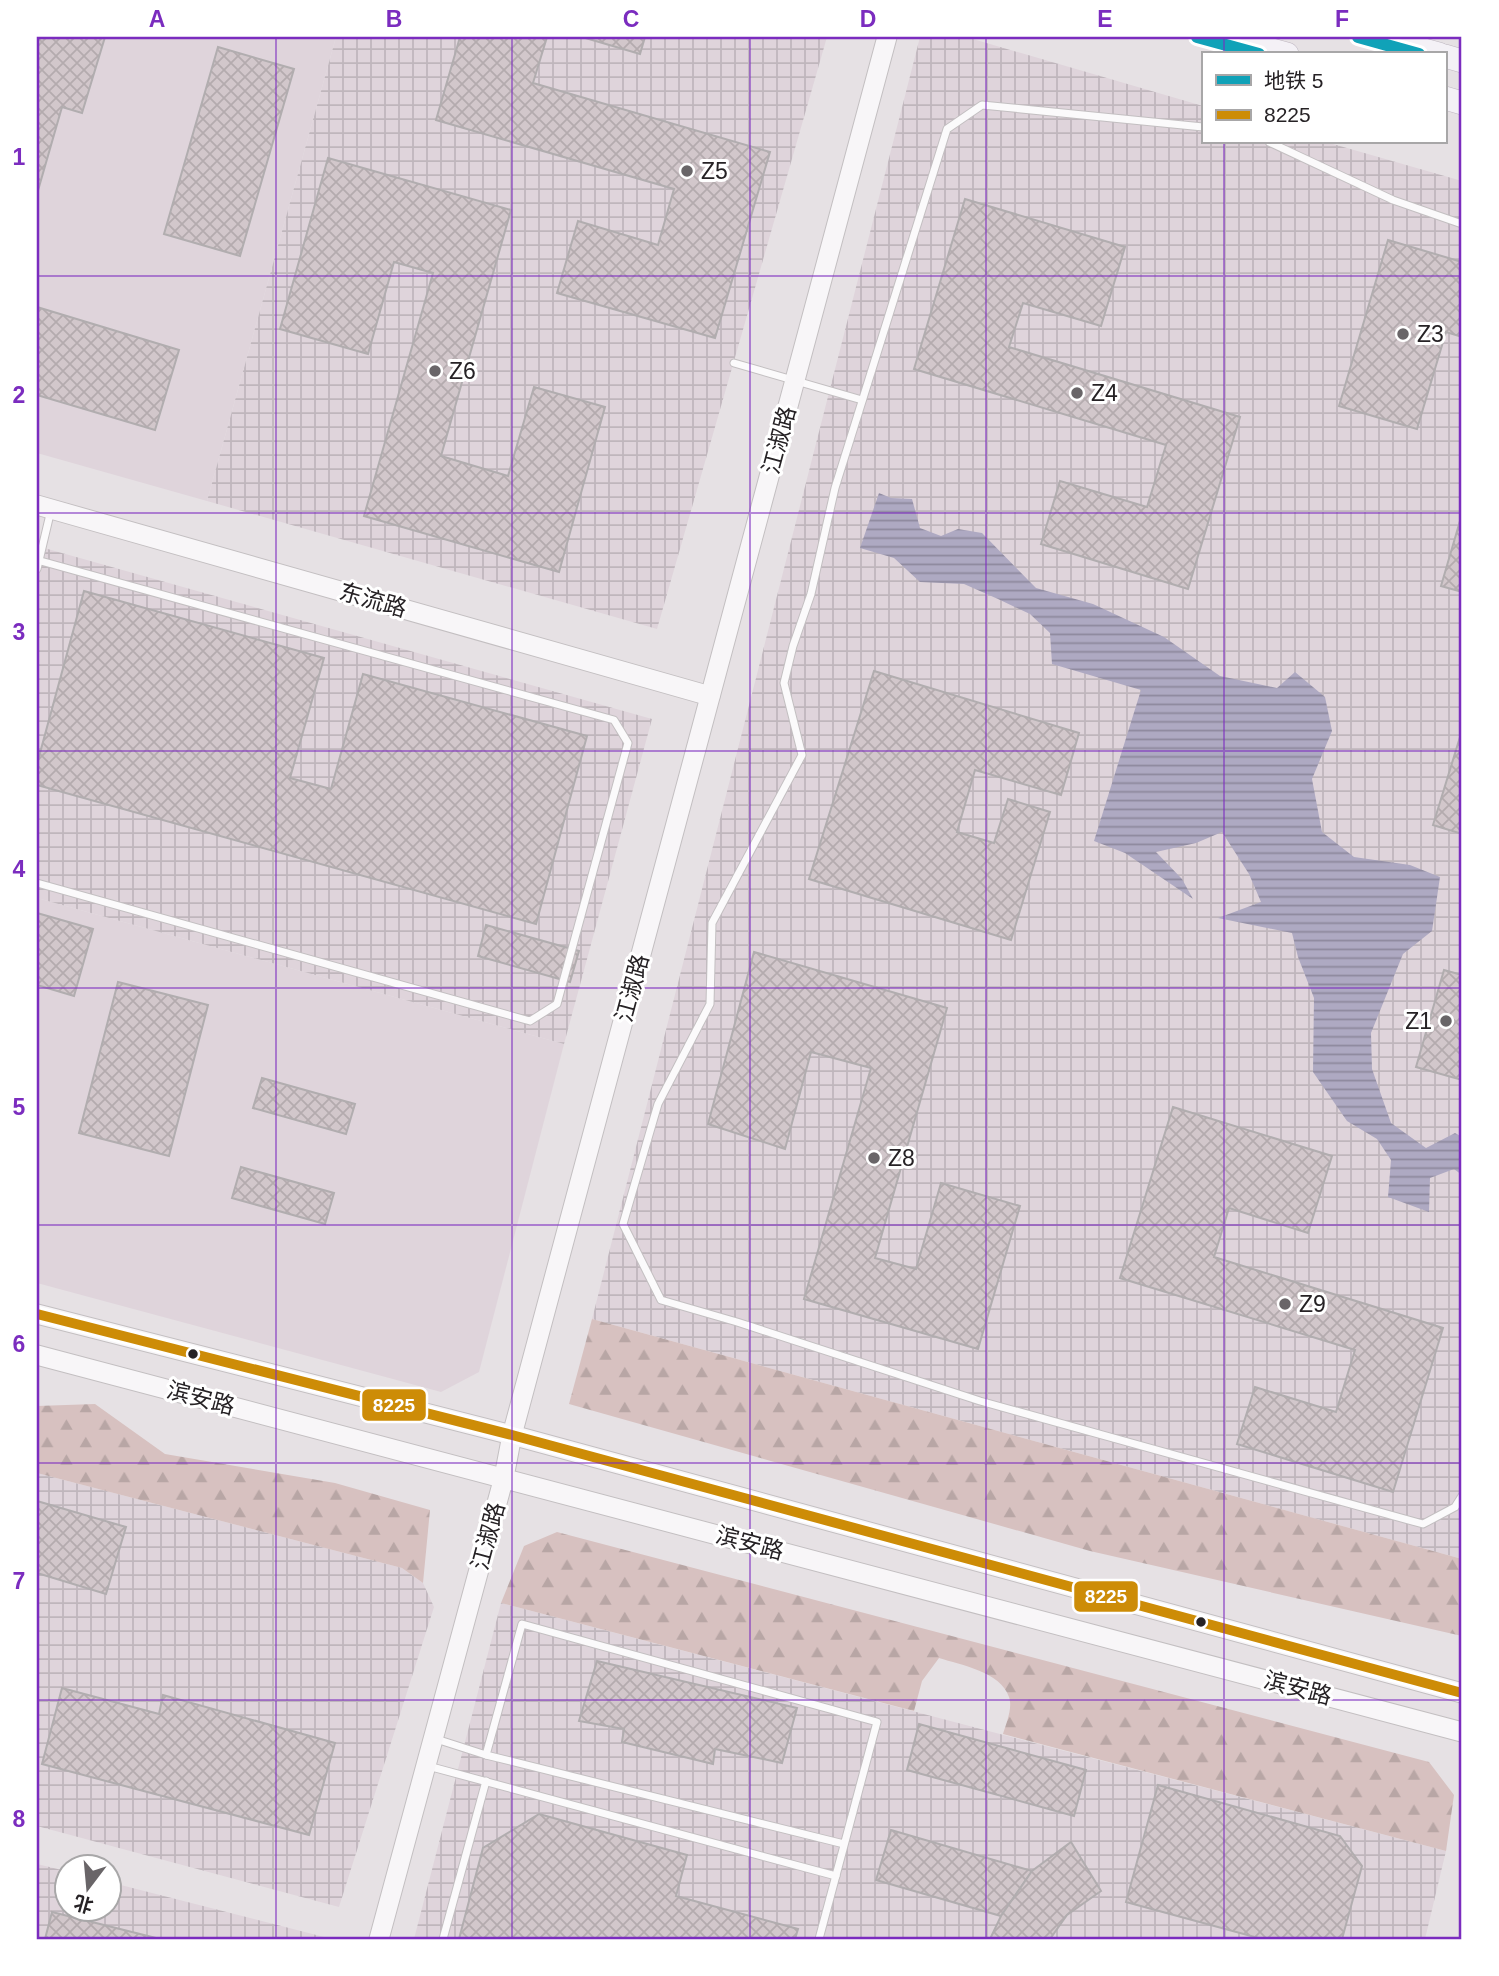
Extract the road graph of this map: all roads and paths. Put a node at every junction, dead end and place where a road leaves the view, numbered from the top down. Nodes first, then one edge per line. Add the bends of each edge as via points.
1 (887, 37) edge
2 (1224, 37) edge
3 (1377, 37) edge
4 (1280, 52) edge
5 (1432, 52) edge
6 (1202, 127) edge
7 (1273, 144) edge
8 (1462, 224) edge
9 (734, 363) dead end
10 (795, 381) junction
11 (862, 400) junction
12 (44, 507) edge
13 (38, 563) edge
14 (710, 696) junction
15 (37, 883) edge
16 (37, 1314) edge
17 (37, 1355) edge
18 (512, 1435) junction
19 (504, 1477) junction
20 (1462, 1496) edge
21 (1462, 1693) edge
22 (1462, 1732) edge
23 (432, 1738) junction
24 (486, 1755) junction
25 (425, 1765) junction
26 (486, 1781) junction
27 (844, 1844) junction
28 (836, 1876) junction
29 (379, 1939) edge
30 (443, 1939) edge
31 (819, 1939) edge

1 - 10 main road, 江淑路
2 - 4 main road
3 - 5 main road
6 - 11 lane via 982,105 947,130
7 - 8 lane via 1393,200
9 - 10 lane
10 - 11 lane
10 - 14 main road, 江淑路
11 - 20 lane via 784,683 802,755 712,923 710,1004 658,1104 623,1224 661,1300 980,1401 1423,1524 1455,1507
12 - 13 lane
12 - 14 main road, 东流路
13 - 15 lane via 614,720 628,743 557,1003 530,1021
14 - 18 main road, 江淑路
16 - 18 main road, 滨安路
17 - 19 main road, 滨安路
18 - 19 main road, 江淑路
18 - 21 main road, 滨安路
19 - 22 main road, 滨安路
19 - 23 main road, 江淑路
23 - 24 lane
23 - 25 main road, 江淑路
24 - 27 lane
24 - 27 lane via 522,1623 877,1722
25 - 26 lane
25 - 29 main road, 江淑路
26 - 28 lane
26 - 30 lane
27 - 28 lane
28 - 31 lane

